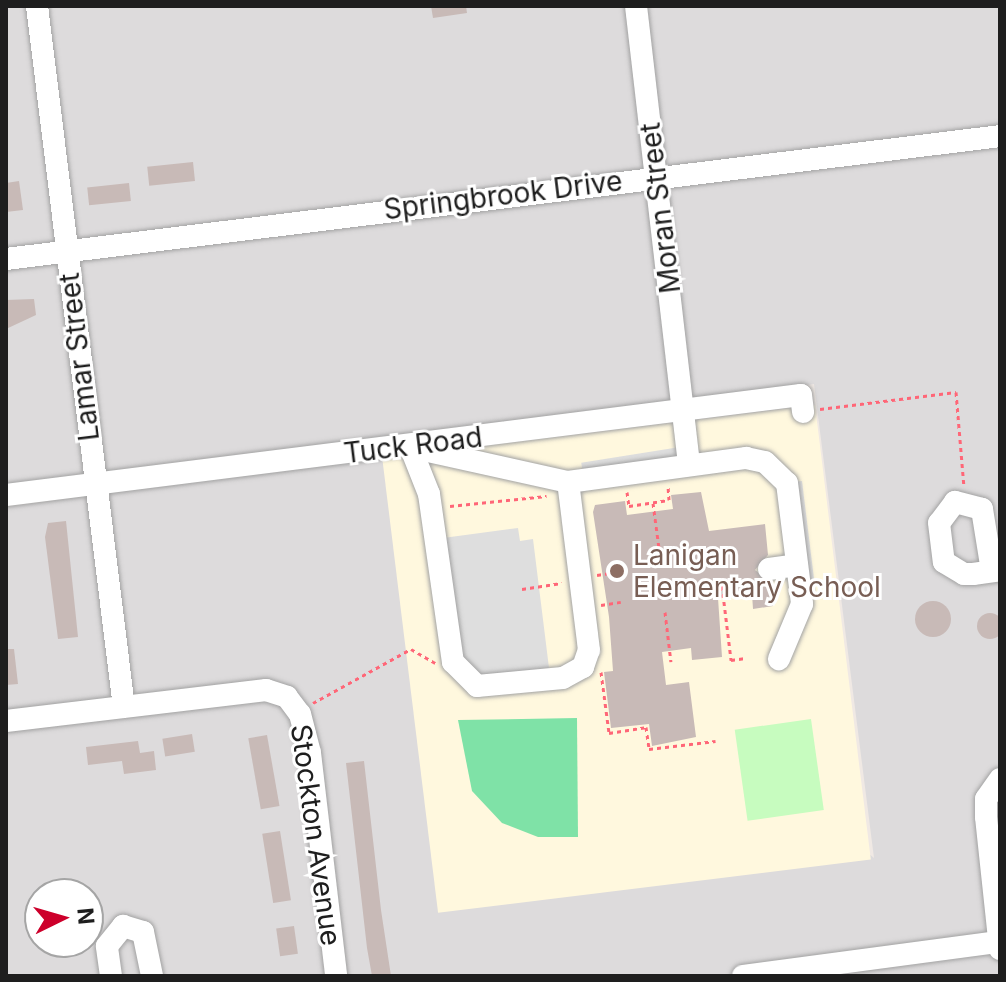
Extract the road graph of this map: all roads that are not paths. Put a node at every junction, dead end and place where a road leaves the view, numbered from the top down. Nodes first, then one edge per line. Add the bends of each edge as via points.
1 (37, 6) edge
2 (636, 6) edge
3 (1000, 136) edge
4 (656, 176) junction
5 (66, 250) junction
6 (6, 259) edge
7 (684, 409) junction
8 (803, 411) road end
9 (410, 446) junction
10 (689, 465) junction
11 (93, 484) junction
12 (569, 488) junction
13 (6, 495) edge
14 (797, 565) junction
15 (769, 569) dead end
16 (996, 571) edge
17 (779, 659) dead end
18 (124, 707) junction
19 (6, 721) edge
20 (1000, 779) edge
21 (999, 942) edge
22 (1000, 949) edge
23 (111, 976) edge
24 (152, 976) edge
25 (336, 976) edge
26 (743, 976) edge

1 - 5 street, Lamar Street
2 - 4 street, Moran Street
3 - 4 street, Springbrook Drive
4 - 5 street, Springbrook Drive
4 - 7 street, Moran Street
5 - 6 street, Springbrook Drive
5 - 11 street, Lamar Street
7 - 8 street, Tuck Road via 801,395
7 - 9 street, Tuck Road
7 - 10 street, Moran Street
9 - 11 street, Tuck Road
9 - 12 street
9 - 12 street via 432,508 453,662 462,679 491,687 563,678 583,667 589,650
10 - 12 street
10 - 14 street via 755,459 778,472 787,483
11 - 13 street, Tuck Road
11 - 18 street, Lamar Street
14 - 15 street
14 - 17 street via 802,604
16 - 16 street via 986,518 968,502 955,502 943,514 944,562 964,574
18 - 19 street
18 - 25 street, Stockton Avenue via 266,690 293,706
20 - 21 street via 986,799
21 - 22 street
21 - 26 street
23 - 24 street via 107,946 123,926 143,932

